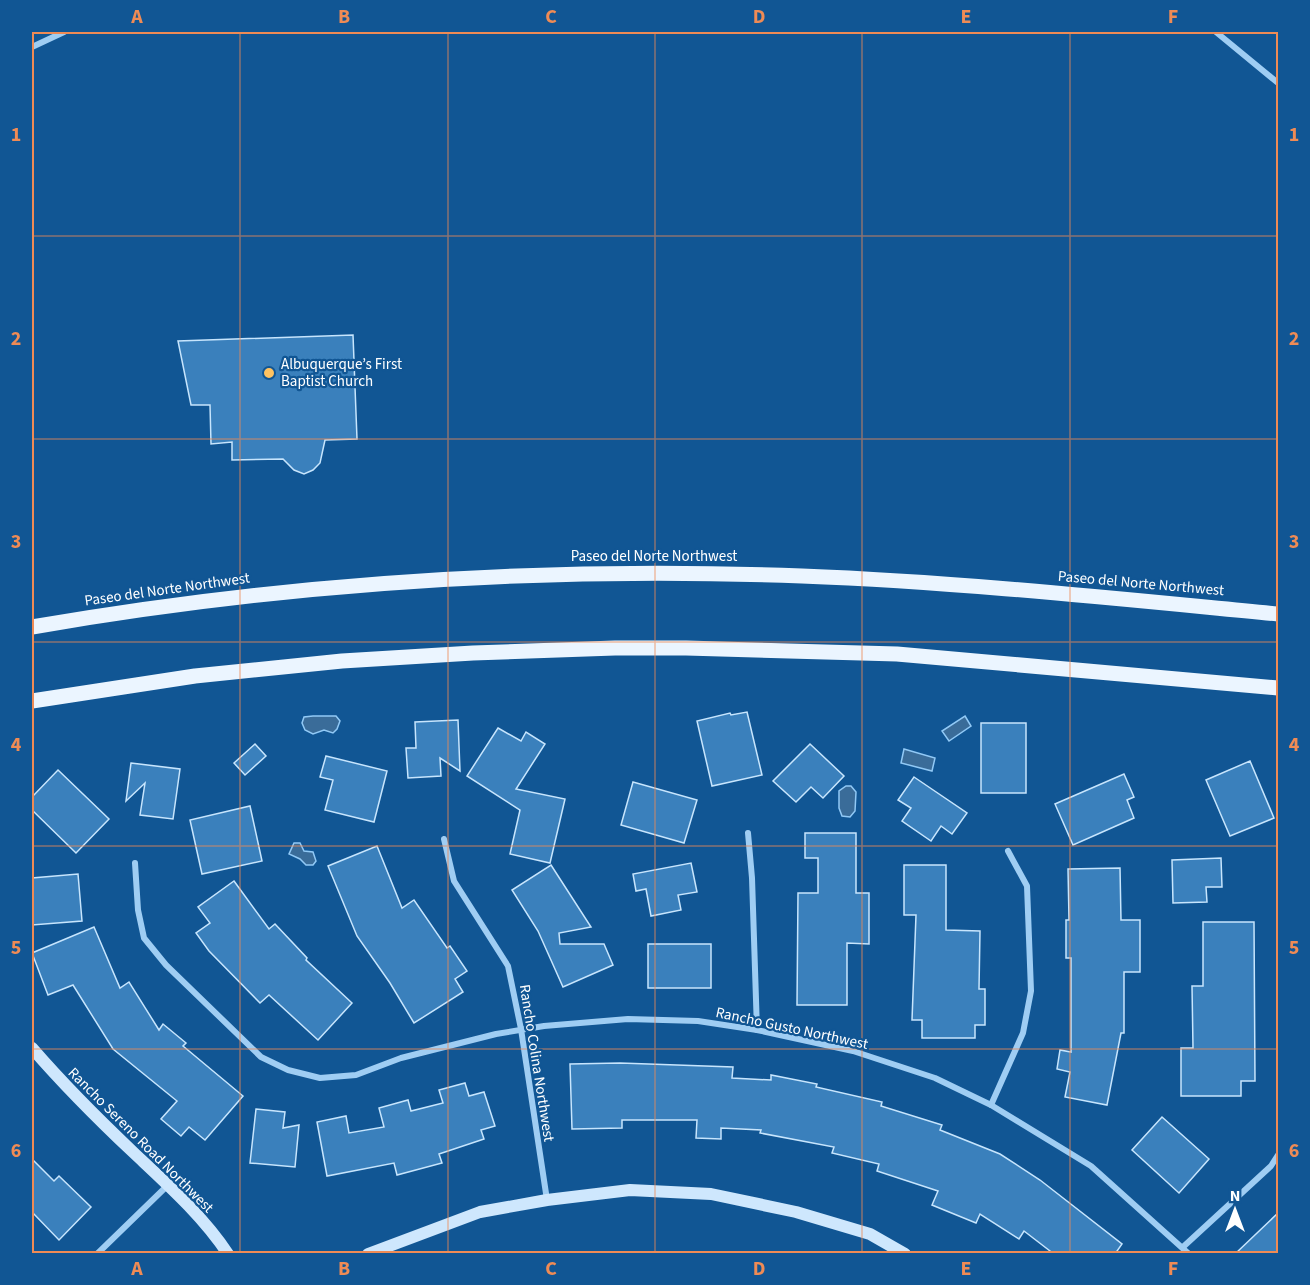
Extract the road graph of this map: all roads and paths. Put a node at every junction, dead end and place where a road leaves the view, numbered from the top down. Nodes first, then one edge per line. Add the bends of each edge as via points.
1 (64, 32) edge
2 (1216, 32) edge
3 (32, 47) edge
4 (1278, 83) edge
5 (1278, 614) edge
6 (32, 627) edge
7 (1278, 688) edge
8 (32, 701) edge
9 (748, 833) dead end
10 (444, 839) dead end
11 (1008, 851) dead end
12 (135, 863) dead end
13 (521, 1029) junction
14 (757, 1030) junction
15 (32, 1048) edge
16 (991, 1105) junction
17 (1278, 1155) edge
18 (168, 1185) junction
19 (546, 1200) junction
20 (1182, 1247) junction
21 (97, 1254) edge
22 (228, 1254) edge
23 (368, 1254) edge
24 (905, 1254) edge
25 (1189, 1254) edge

1 - 3 street
2 - 4 street
5 - 6 main road, Paseo del Norte Northwest via 893,580 603,574 411,581 298,590
7 - 8 main road via 897,654 650,648 342,661 195,676
9 - 14 street
10 - 13 street, Rancho Colina Northwest via 454,881 508,966
11 - 16 street via 1027,886 1030,991 1023,1033
12 - 13 street, Rancho Gusto Northwest via 144,938 166,965 261,1057 288,1070 320,1078 356,1075 401,1058
13 - 14 street, Rancho Gusto Northwest via 628,1019 698,1021
13 - 19 street, Rancho Colina Northwest
14 - 16 street, Rancho Gusto Northwest via 853,1051 935,1078
15 - 18 street, Rancho Sereno Road Northwest via 74,1095
16 - 20 street, Rancho Gusto Northwest via 1091,1166
17 - 20 street via 1271,1166
18 - 21 street
18 - 22 street, Rancho Sereno Road Northwest via 219,1239
19 - 23 street via 480,1212
19 - 24 street via 630,1190 711,1194 796,1212 870,1234
20 - 25 street, Rancho Gusto Northwest

